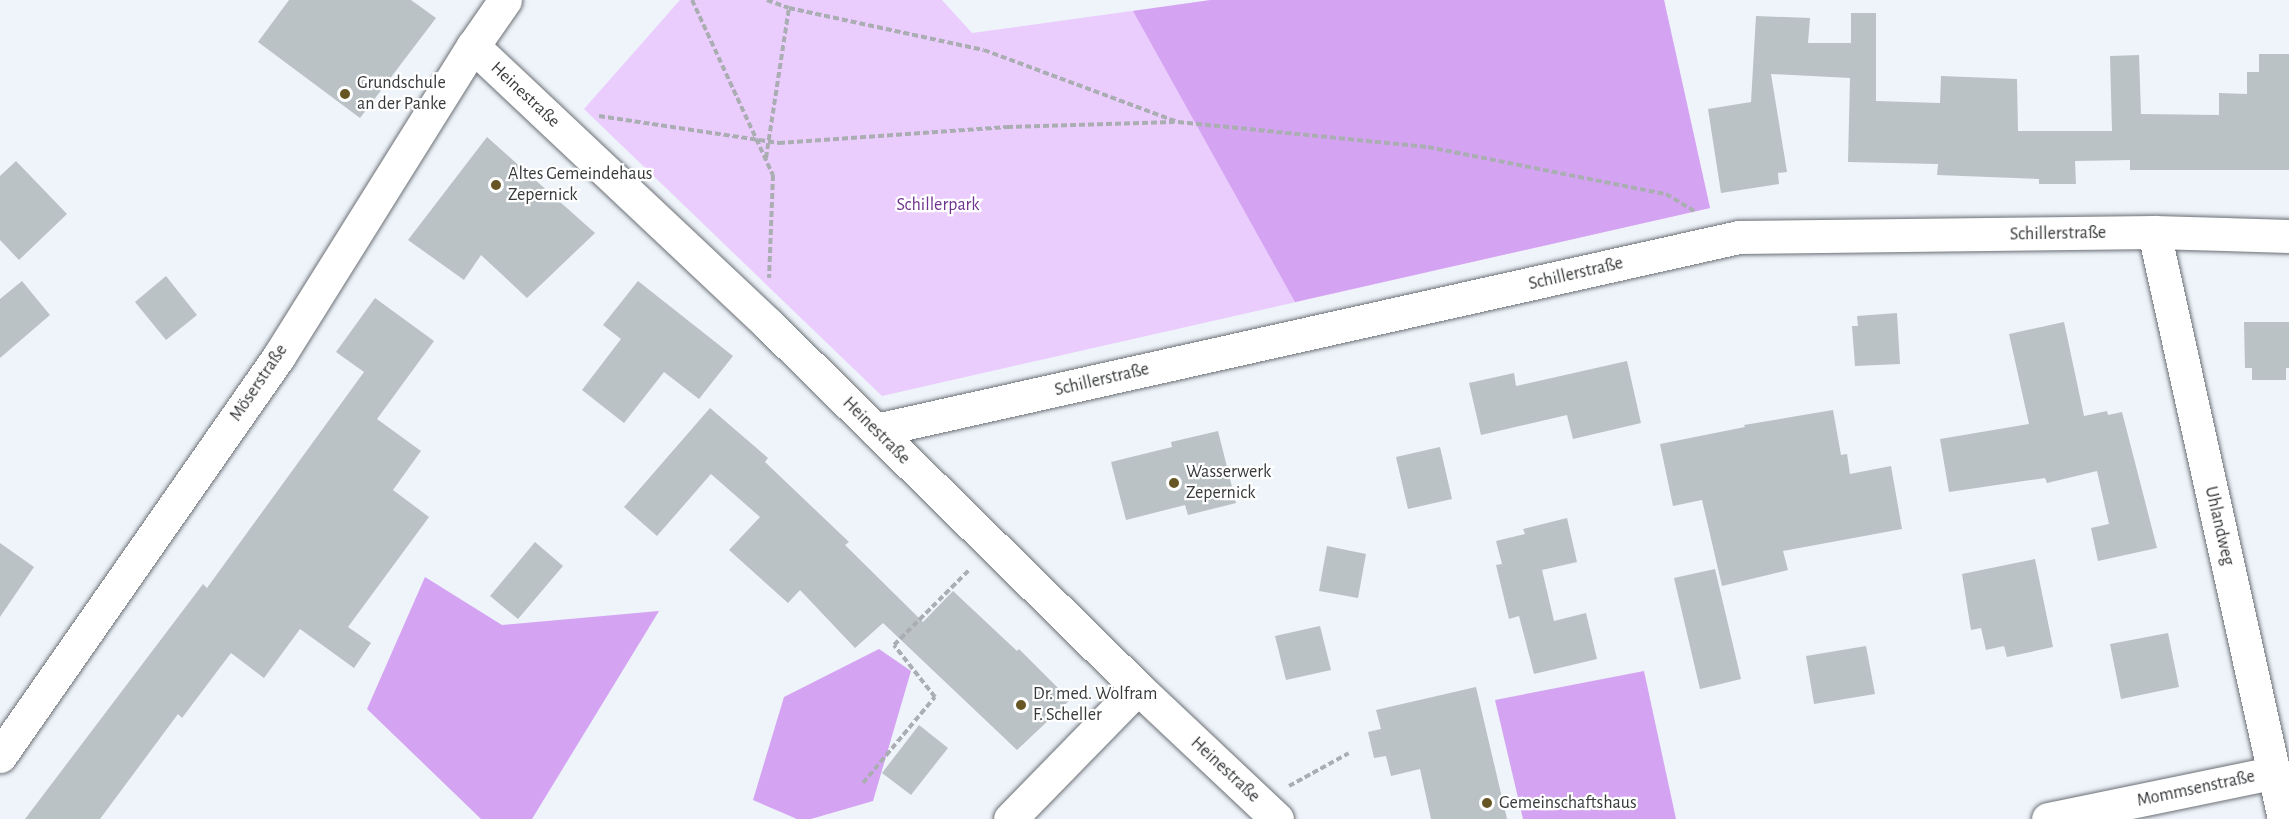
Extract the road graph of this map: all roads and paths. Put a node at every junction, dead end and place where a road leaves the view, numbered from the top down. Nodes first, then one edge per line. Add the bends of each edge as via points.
1 (505, 0) edge
2 (692, 0) edge
3 (767, 0) edge
4 (789, 8) junction
5 (473, 46) junction
6 (1178, 122) junction
7 (566, 134) junction
8 (758, 140) junction
9 (770, 142) junction
10 (766, 158) junction
11 (2154, 232) junction
12 (2289, 236) edge
13 (1739, 237) junction
14 (768, 324) junction
15 (876, 430) junction
16 (993, 546) junction
17 (1138, 688) junction
18 (1349, 753) dead end
19 (0, 756) edge
20 (2273, 773) junction
21 (863, 783) dead end
22 (1268, 811) edge
23 (1010, 819) edge
24 (2048, 819) edge
25 (2284, 819) edge

1 - 5 street, Möserstraße
2 - 8 path
3 - 4 path
4 - 6 path via 984,50
4 - 9 path
5 - 7 street, Heinestraße
5 - 19 street, Möserstraße via 279,356
6 - 9 path via 1007,127
6 - 13 path via 1428,147 1666,194
7 - 8 path via 589,115
7 - 14 street, Heinestraße
8 - 9 path
8 - 10 path
9 - 10 path
10 - 14 path via 773,175
11 - 12 street, Schillerstraße
11 - 13 street, Schillerstraße
11 - 20 street, Uhlandweg
13 - 15 street, Schillerstraße
14 - 15 street, Heinestraße
15 - 16 street, Heinestraße
16 - 17 street, Heinestraße
16 - 21 path via 894,645 935,697
17 - 22 street, Heinestraße
17 - 23 street
18 - 22 path
20 - 24 street, Mommsenstraße
20 - 25 street, Uhlandweg

